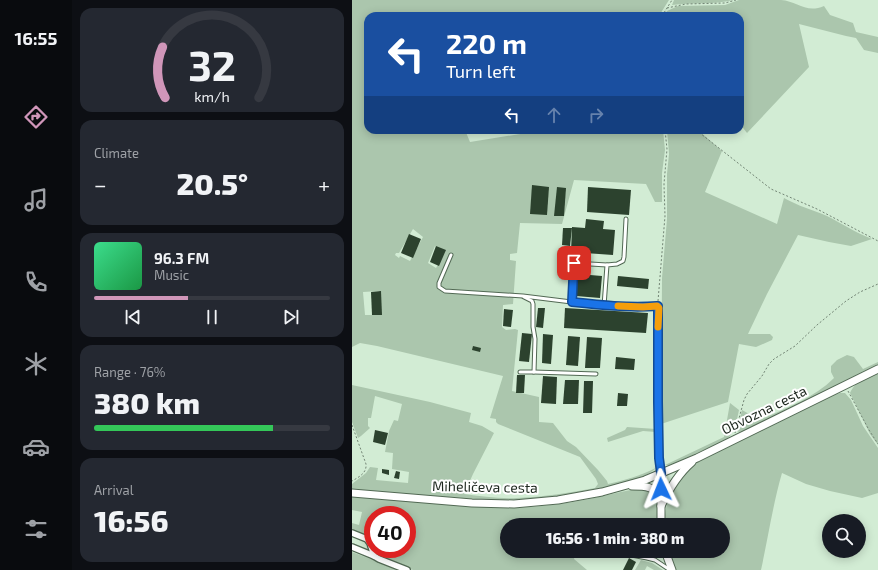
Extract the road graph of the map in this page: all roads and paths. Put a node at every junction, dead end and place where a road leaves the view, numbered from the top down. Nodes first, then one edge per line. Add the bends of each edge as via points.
1 (672, 0) edge
2 (736, 0) edge
3 (667, 8) junction
4 (664, 12) edge
5 (665, 134) edge
6 (701, 134) edge
7 (626, 219) dead end
8 (878, 241) edge
9 (451, 255) dead end
10 (607, 265) junction
11 (878, 284) edge
12 (523, 296) junction
13 (572, 302) junction
14 (604, 306) junction
15 (658, 306) junction
16 (878, 369) edge
17 (520, 372) dead end
18 (534, 372) junction
19 (596, 374) dead end
20 (844, 385) junction
21 (352, 425) edge
22 (733, 440) junction
23 (878, 444) edge
24 (696, 458) junction
25 (661, 473) junction
26 (352, 481) edge
27 (624, 486) junction
28 (352, 492) edge
29 (661, 503) junction
30 (661, 518) edge
31 (352, 533) edge
32 (364, 538) edge
33 (352, 547) edge
34 (364, 552) edge
35 (377, 558) edge
36 (647, 558) edge
37 (667, 558) edge
38 (405, 570) edge
39 (671, 570) edge

1 - 3 path
2 - 3 path
3 - 4 path
5 - 15 path via 665,216
6 - 8 path via 771,190 817,209
7 - 10 lane via 623,261
9 - 12 lane via 439,283 445,291
10 - 13 lane via 574,263
10 - 14 lane
11 - 22 path via 846,301 795,346 769,364 744,400
12 - 13 lane
12 - 18 lane via 533,304
13 - 14 lane
14 - 15 lane
15 - 25 street
16 - 20 street, Obvozna cesta
17 - 18 lane
18 - 19 lane
20 - 22 street, Obvozna cesta
20 - 23 path
21 - 26 path via 366,469
22 - 24 street, Obvozna cesta
24 - 25 street, Obvozna cesta
24 - 29 street via 678,476
25 - 27 street, Miheličeva cesta
25 - 29 street
27 - 28 street, Miheličeva cesta via 583,496 514,504 472,503
27 - 29 street via 647,487 654,490
29 - 30 street
31 - 32 street
33 - 34 street
35 - 38 street
36 - 39 lane
37 - 39 street

